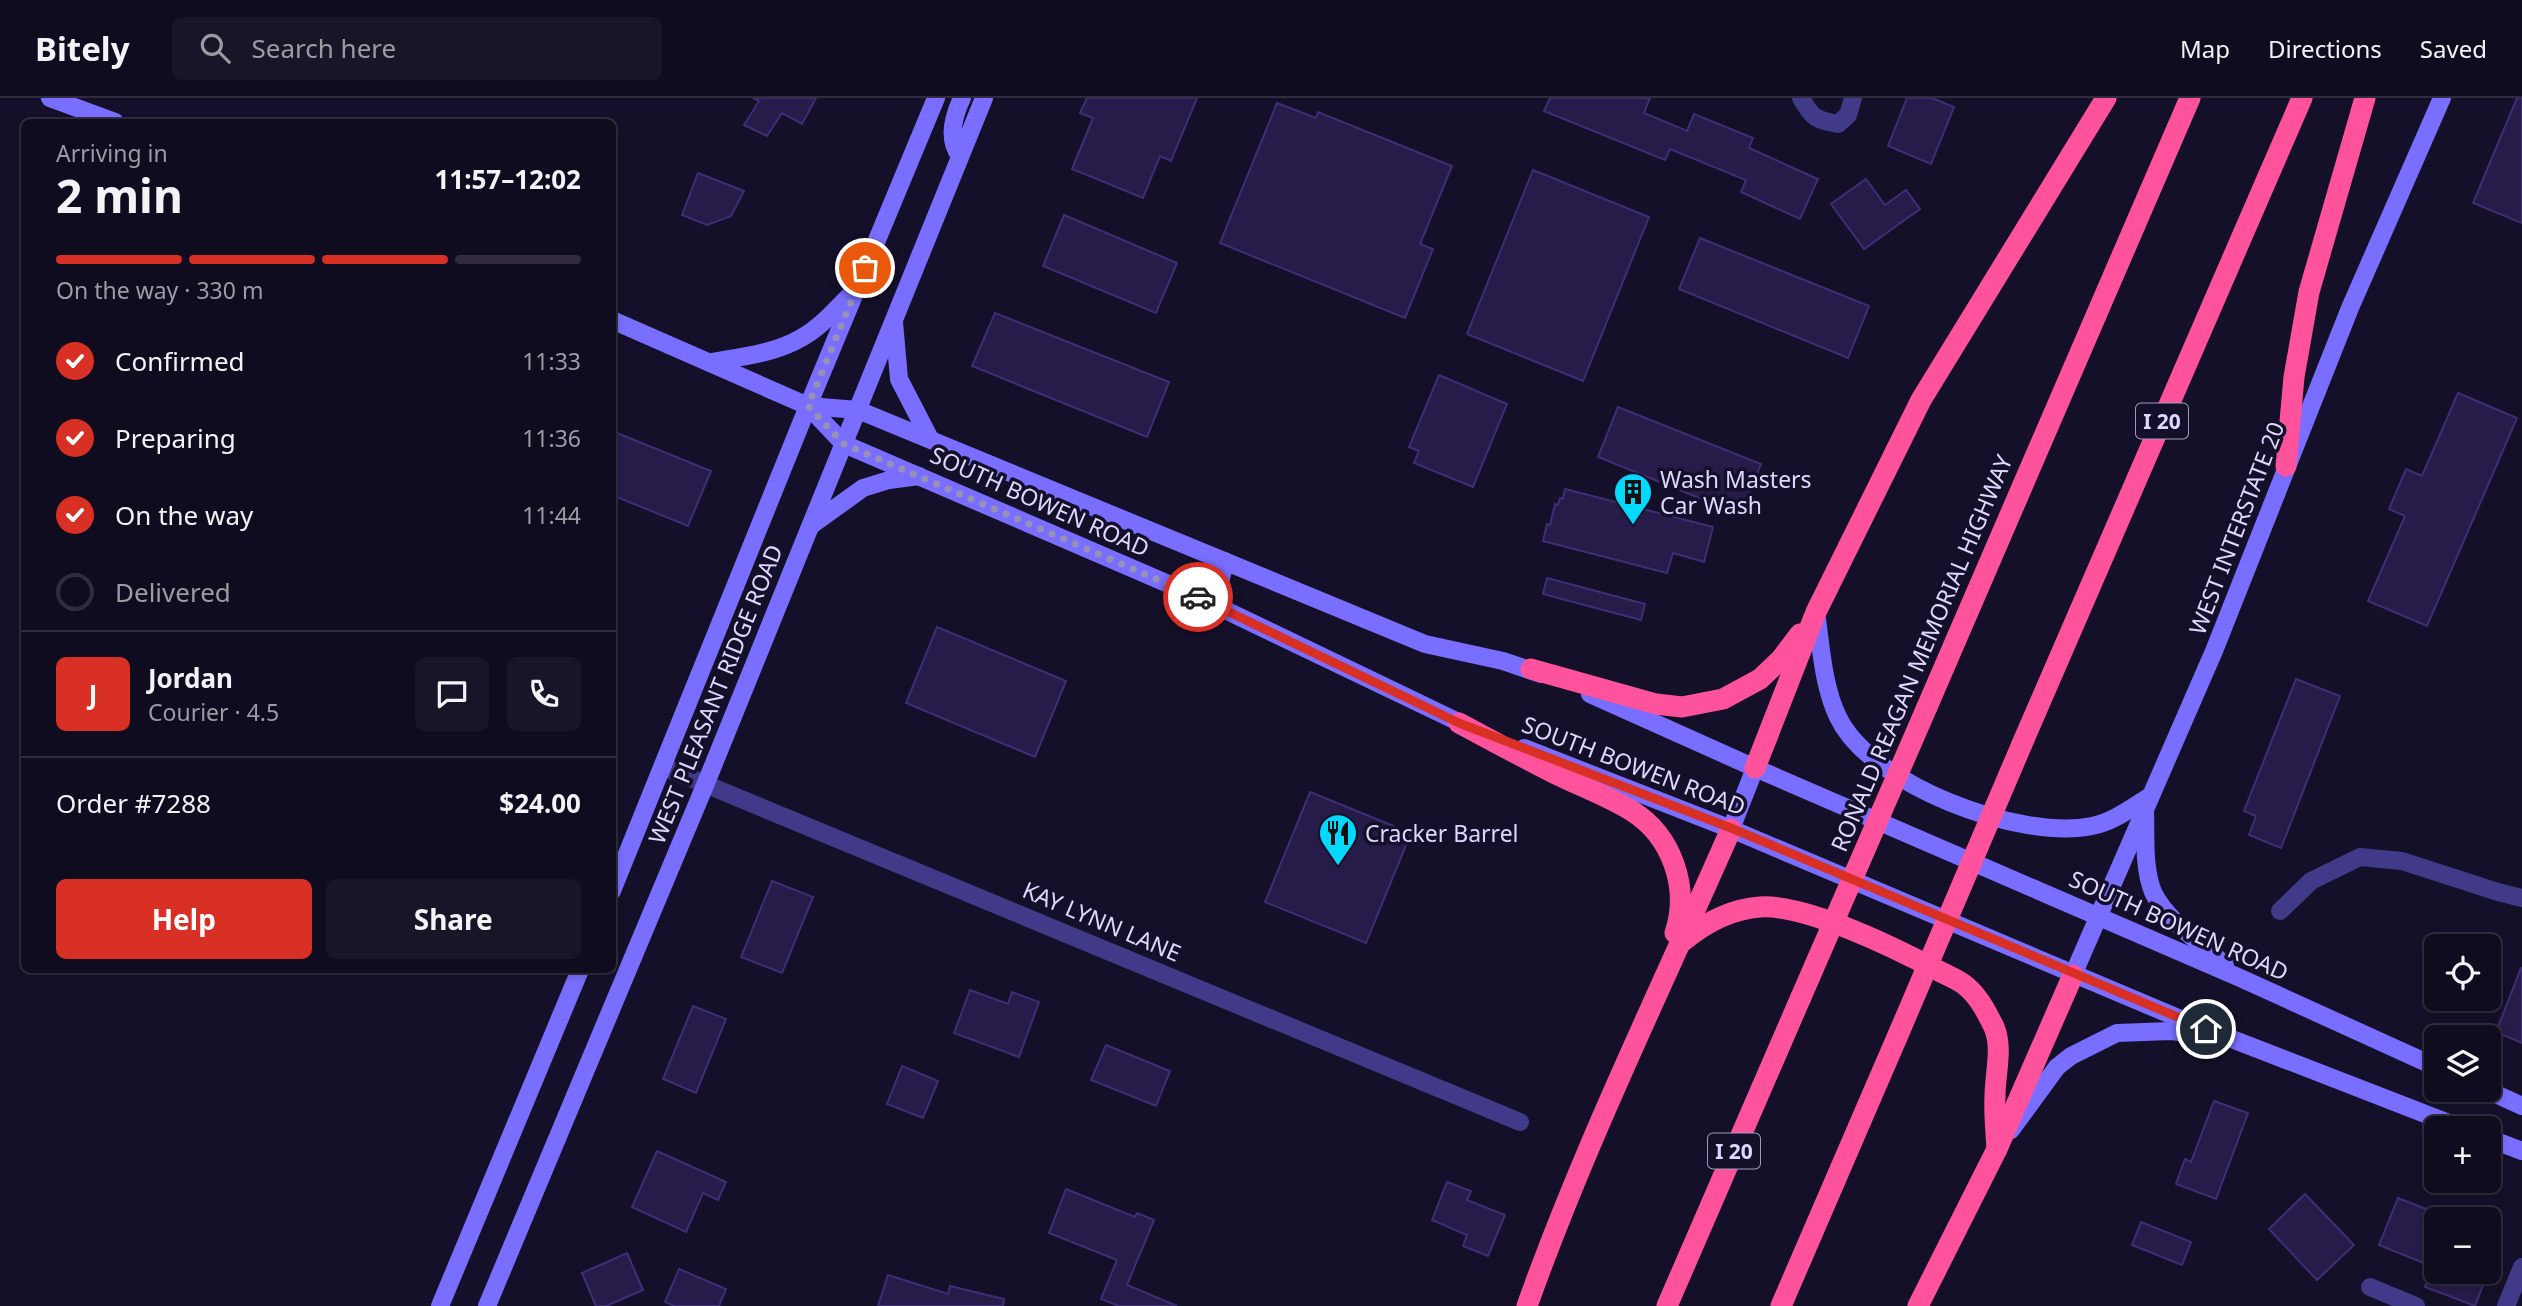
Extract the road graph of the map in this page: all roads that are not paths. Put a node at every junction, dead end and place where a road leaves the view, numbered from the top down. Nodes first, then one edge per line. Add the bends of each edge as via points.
1 (50, 98) edge
2 (936, 98) edge
3 (962, 98) edge
4 (984, 98) edge
5 (1801, 98) edge
6 (1853, 98) edge
7 (2106, 98) edge
8 (2190, 98) edge
9 (2302, 98) edge
10 (2364, 98) edge
11 (2442, 98) edge
12 (107, 119) edge
13 (960, 156) junction
14 (857, 288) junction
15 (893, 317) junction
16 (616, 322) edge
17 (712, 362) junction
18 (808, 406) junction
19 (858, 410) junction
20 (930, 439) junction
21 (844, 444) junction
22 (2286, 466) junction
23 (921, 476) junction
24 (811, 526) junction
25 (1225, 561) junction
26 (1215, 605) junction
27 (1816, 612) junction
28 (1531, 669) junction
29 (1459, 723) junction
30 (664, 767) junction
31 (1755, 768) junction
32 (706, 783) junction
33 (2147, 801) junction
34 (1731, 828) junction
35 (616, 881) edge
36 (2522, 898) edge
37 (2280, 911) dead end
38 (2098, 916) junction
39 (1679, 945) junction
40 (579, 973) edge
41 (2073, 975) junction
42 (2238, 977) junction
43 (1655, 995) junction
44 (2229, 1038) junction
45 (2424, 1062) edge
46 (2501, 1096) edge
47 (2522, 1106) edge
48 (2430, 1116) edge
49 (1520, 1122) dead end
50 (2501, 1143) edge
51 (1997, 1149) junction
52 (2522, 1151) edge
53 (2522, 1268) edge
54 (2370, 1287) dead end
55 (440, 1306) edge
56 (487, 1306) edge
57 (1527, 1306) edge
58 (1667, 1306) edge
59 (1781, 1306) edge
60 (1917, 1306) edge
61 (2416, 1306) edge
62 (2506, 1306) edge

1 - 12 main road
2 - 14 main road, WEST PLEASANT RIDGE ROAD
3 - 13 main road via 953,124 953,148
4 - 13 main road, WEST PLEASANT RIDGE ROAD
5 - 6 street via 1810,115 1838,124 1848,115
7 - 27 highway via 1921,400
8 - 58 highway, RONALD REAGAN MEMORIAL HIGHWAY / I 20, bridge
9 - 59 highway, I 20, bridge
10 - 22 highway via 2309,292 2294,377
11 - 22 main road, WEST INTERSTATE 20
13 - 15 main road, WEST PLEASANT RIDGE ROAD
14 - 17 main road via 803,338
14 - 18 main road, WEST PLEASANT RIDGE ROAD
15 - 19 main road, WEST PLEASANT RIDGE ROAD
15 - 20 main road via 898,379
16 - 17 main road, SOUTH BOWEN ROAD
17 - 18 main road, SOUTH BOWEN ROAD
18 - 19 main road, SOUTH BOWEN ROAD
18 - 21 main road, SOUTH BOWEN ROAD
18 - 30 main road, WEST PLEASANT RIDGE ROAD
19 - 20 main road, SOUTH BOWEN ROAD
19 - 21 main road, WEST PLEASANT RIDGE ROAD
20 - 25 main road, SOUTH BOWEN ROAD
21 - 23 main road, SOUTH BOWEN ROAD
21 - 24 main road, WEST PLEASANT RIDGE ROAD
22 - 33 main road, WEST INTERSTATE 20 via 2214,651
23 - 24 main road via 863,488
23 - 26 main road, SOUTH BOWEN ROAD
24 - 32 main road, WEST PLEASANT RIDGE ROAD
25 - 26 main road
25 - 28 main road, SOUTH BOWEN ROAD via 1425,644
26 - 29 main road, SOUTH BOWEN ROAD
27 - 28 highway via 1760,679 1723,699 1682,708
27 - 31 highway
27 - 33 main road via 1838,718 1866,754 1918,790 2028,825 2059,827 2092,826
28 - 31 main road, SOUTH BOWEN ROAD
29 - 34 main road, SOUTH BOWEN ROAD
29 - 43 highway via 1633,812 1662,838 1675,866 1681,905
30 - 32 street, KAY LYNN LANE
30 - 35 main road, WEST PLEASANT RIDGE ROAD
31 - 34 main road
31 - 38 main road, SOUTH BOWEN ROAD
32 - 49 street, KAY LYNN LANE
32 - 56 main road, WEST PLEASANT RIDGE ROAD
33 - 38 main road, WEST INTERSTATE 20
33 - 42 main road via 2148,870 2154,893 2174,920
34 - 39 highway
34 - 41 main road, SOUTH BOWEN ROAD
36 - 37 street via 2402,861 2361,857 2311,881
38 - 41 main road, WEST INTERSTATE 20
38 - 42 main road, SOUTH BOWEN ROAD
39 - 43 highway
39 - 51 highway via 1724,915 1778,907 1822,919 1966,986 1995,1030
40 - 55 main road
41 - 44 main road, SOUTH BOWEN ROAD
41 - 51 highway
42 - 45 main road, SOUTH BOWEN ROAD
43 - 57 highway via 1563,1206
44 - 48 main road, SOUTH BOWEN ROAD
44 - 51 main road via 2171,1031 2108,1038 2057,1067
46 - 47 main road
50 - 52 main road
51 - 60 highway
53 - 62 street
54 - 61 street

